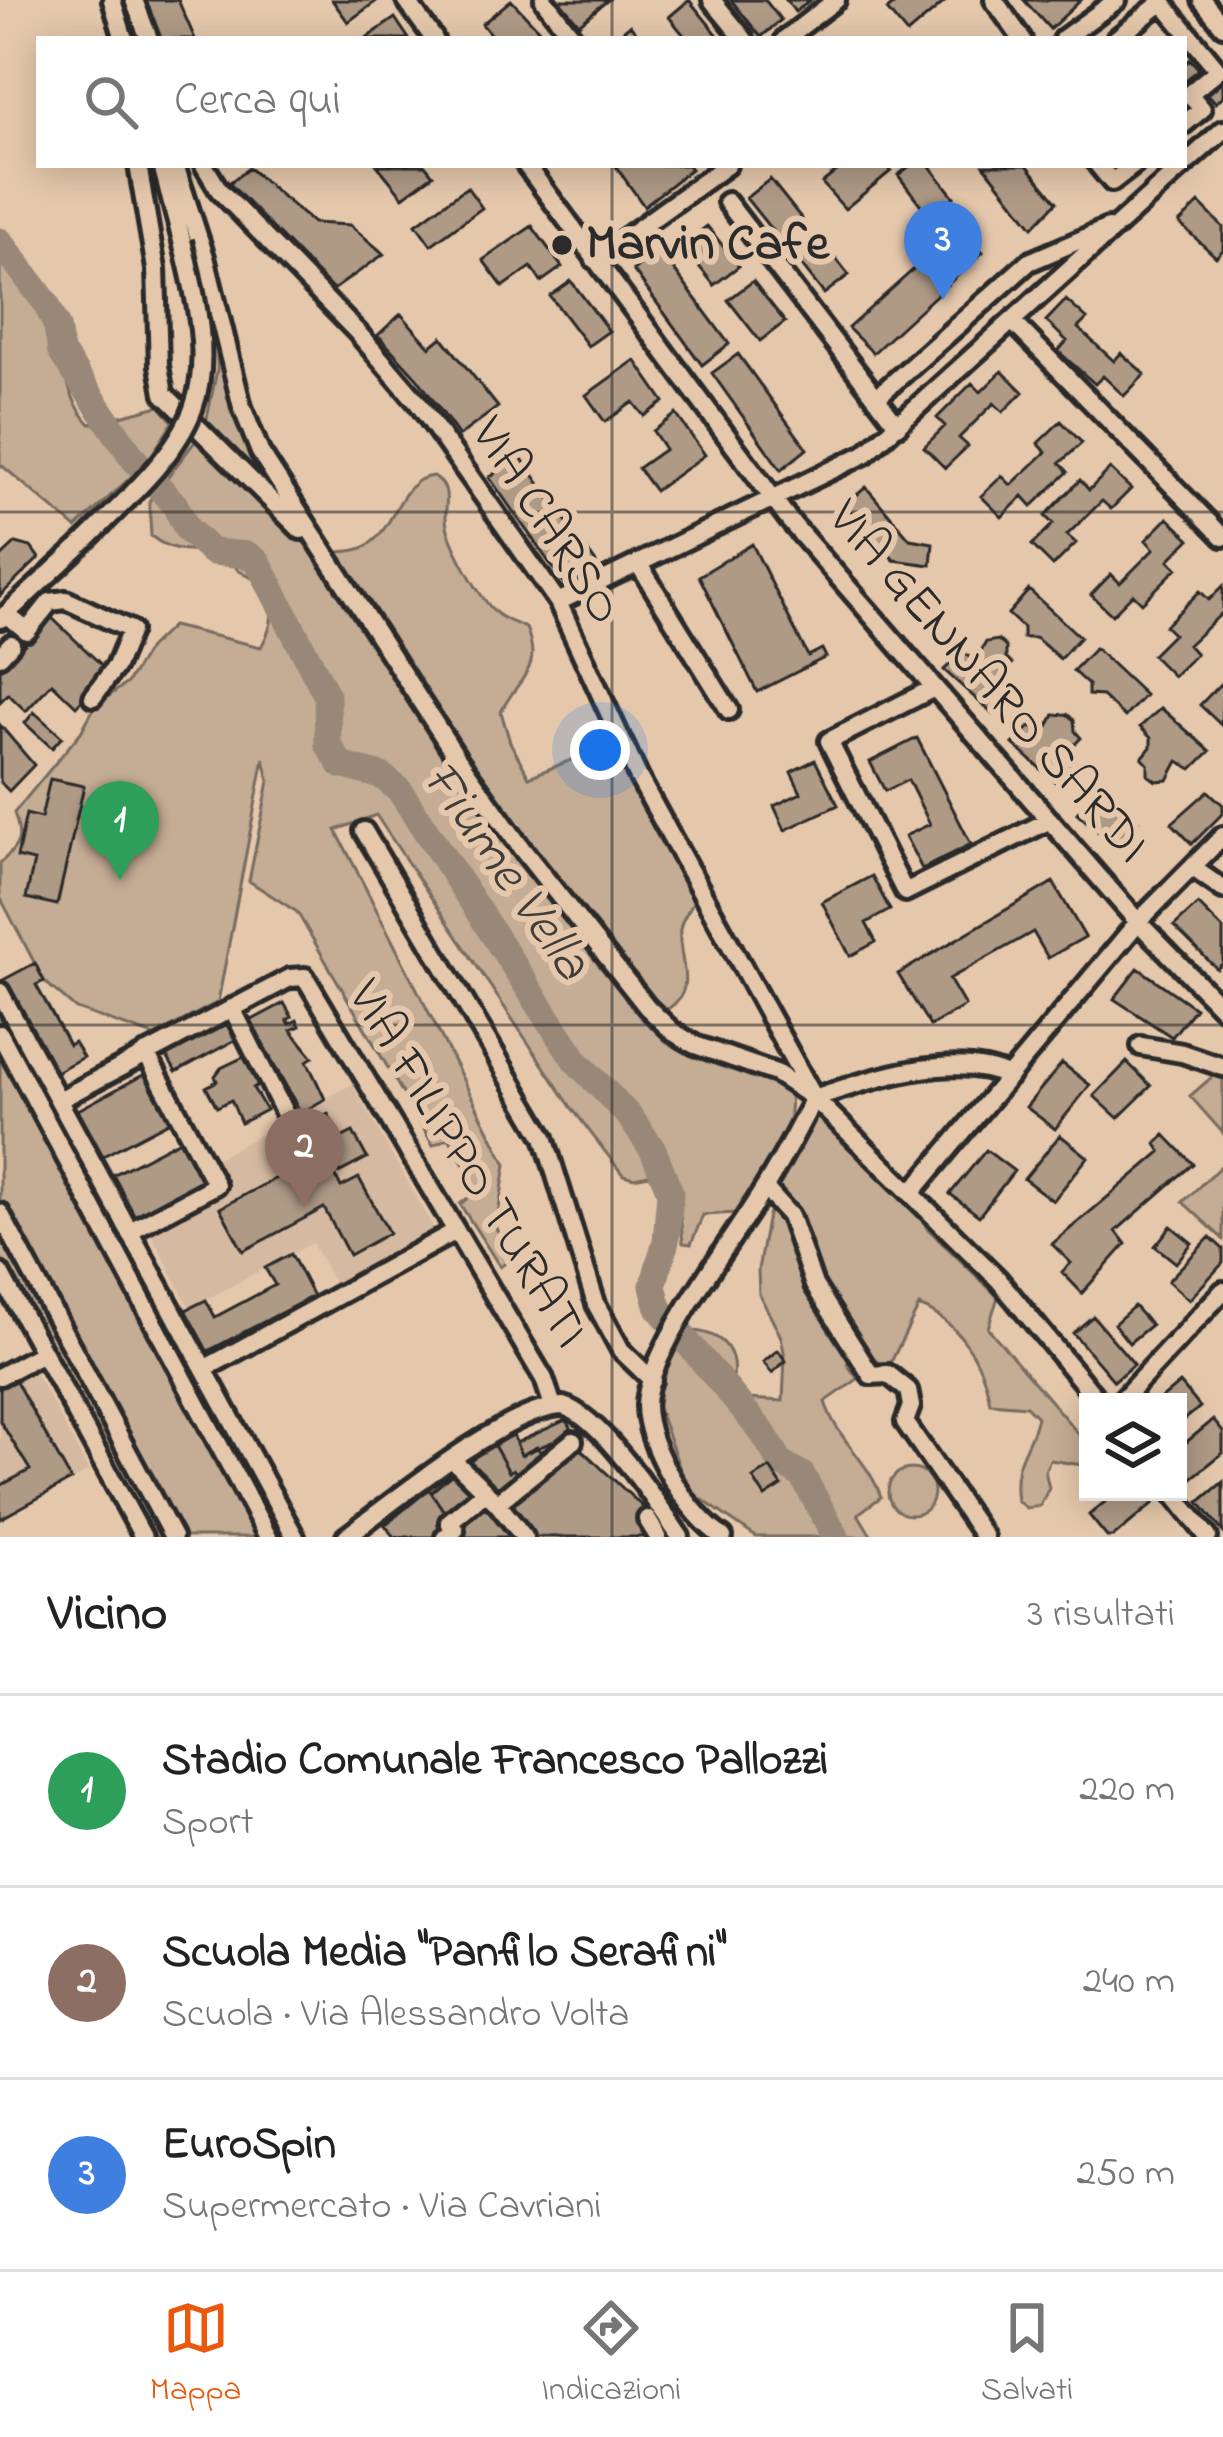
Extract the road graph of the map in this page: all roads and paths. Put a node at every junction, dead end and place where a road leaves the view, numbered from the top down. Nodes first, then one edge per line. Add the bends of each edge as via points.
1 (111, 0) edge
2 (134, 0) edge
3 (406, 0) edge
4 (544, 0) edge
5 (712, 0) edge
6 (836, 0) edge
7 (994, 0) edge
8 (1117, 0) edge
9 (1202, 0) edge
10 (1223, 26) edge
11 (111, 36) edge
12 (123, 36) edge
13 (148, 36) edge
14 (432, 36) edge
15 (566, 36) edge
16 (742, 36) edge
17 (789, 36) edge
18 (1020, 36) edge
19 (1067, 36) edge
20 (1120, 36) edge
21 (1223, 41) edge
22 (1206, 55) junction
23 (1187, 122) edge
24 (1223, 130) edge
25 (1187, 162) edge
26 (139, 168) edge
27 (162, 168) edge
28 (176, 168) edge
29 (206, 168) edge
30 (528, 168) edge
31 (724, 168) edge
32 (1100, 168) edge
33 (1130, 168) edge
34 (1181, 168) edge
35 (727, 202) dead end
36 (1120, 222) junction
37 (595, 260) junction
38 (1014, 323) junction
39 (876, 398) junction
40 (898, 426) junction
41 (773, 499) junction
42 (1223, 537) edge
43 (322, 549) junction
44 (638, 563) junction
45 (558, 602) junction
46 (3, 617) edge
47 (934, 688) junction
48 (93, 697) dead end
49 (729, 710) dead end
50 (1050, 820) junction
51 (364, 831) dead end
52 (1223, 836) edge
53 (1193, 868) junction
54 (1223, 889) edge
55 (1138, 922) junction
56 (0, 992) edge
57 (232, 1008) junction
58 (1223, 1009) edge
59 (0, 1034) edge
60 (1141, 1046) dead end
61 (146, 1053) junction
62 (1223, 1067) edge
63 (1009, 1077) junction
64 (814, 1098) junction
65 (58, 1100) junction
66 (286, 1116) dead end
67 (765, 1188) junction
68 (913, 1191) junction
69 (0, 1213) edge
70 (130, 1232) junction
71 (454, 1232) junction
72 (0, 1273) edge
73 (1223, 1291) edge
74 (43, 1353) junction
75 (204, 1369) junction
76 (0, 1376) edge
77 (652, 1380) junction
78 (1092, 1393) edge
79 (1128, 1393) edge
80 (553, 1406) junction
81 (573, 1442) dead end
82 (453, 1460) junction
83 (491, 1497) junction
84 (1179, 1501) edge
85 (647, 1519) dead end
86 (143, 1537) edge
87 (173, 1537) edge
88 (268, 1537) edge
89 (296, 1537) edge
90 (346, 1537) edge
91 (446, 1537) edge
92 (524, 1537) edge
93 (658, 1537) edge
94 (680, 1537) edge
95 (723, 1537) edge
96 (984, 1537) edge
97 (1208, 1537) edge

1 - 11 street
1 - 12 street
2 - 13 street
3 - 14 street
4 - 15 street
5 - 16 street
6 - 17 street
7 - 18 street
8 - 19 street
9 - 10 street
20 - 22 street via 1162,2
21 - 22 street
22 - 23 street via 1219,70 1189,94 1202,110
24 - 25 street
26 - 43 street via 156,269 164,394
27 - 46 street, bridge via 200,311 194,412 167,457
28 - 43 street via 249,429
29 - 45 street, VIA CARSO via 418,404
30 - 37 street, VIA GENNARO SARDI
31 - 37 street
32 - 33 street via 1112,182
34 - 36 street
35 - 39 street
36 - 38 street
36 - 39 street via 1029,262
37 - 41 street, VIA GENNARO SARDI
38 - 40 street
38 - 42 street
39 - 40 street
40 - 41 street via 865,454
41 - 44 street
41 - 47 street, VIA GENNARO SARDI
43 - 64 street via 521,849 647,1007 695,1045 776,1073
44 - 45 street
44 - 49 street
45 - 64 street, VIA CARSO via 639,778
46 - 48 street via 27,631 50,602 66,600 131,630
47 - 50 street, VIA GENNARO SARDI
47 - 50 street via 829,741 905,892
50 - 55 street, VIA GENNARO SARDI
51 - 77 street via 544,1137 602,1317
52 - 53 street
53 - 54 street
53 - 55 street
55 - 58 street, VIA GENNARO SARDI
55 - 63 street
56 - 65 street
57 - 61 street
57 - 66 street
57 - 71 street, VIA FILIPPO TURATI via 305,976
59 - 88 street
60 - 62 street
61 - 65 street
61 - 70 street via 216,1185
63 - 64 street via 993,1070 906,1071
63 - 68 street
64 - 67 street
64 - 68 street
65 - 70 street
67 - 77 street via 707,1274
67 - 96 street via 790,1216 814,1285 871,1375 888,1374 908,1390 904,1422
68 - 78 street
69 - 87 street
70 - 75 street
71 - 75 street
71 - 80 street, VIA FILIPPO TURATI
72 - 74 street
73 - 79 street
74 - 76 street
74 - 86 street
75 - 89 street
77 - 95 street via 648,1419 664,1462 690,1509
80 - 82 street via 508,1423
80 - 94 street via 588,1421
81 - 83 street
82 - 83 street
82 - 90 street
83 - 91 street via 449,1522 455,1530
83 - 92 street
84 - 97 street
85 - 93 street

